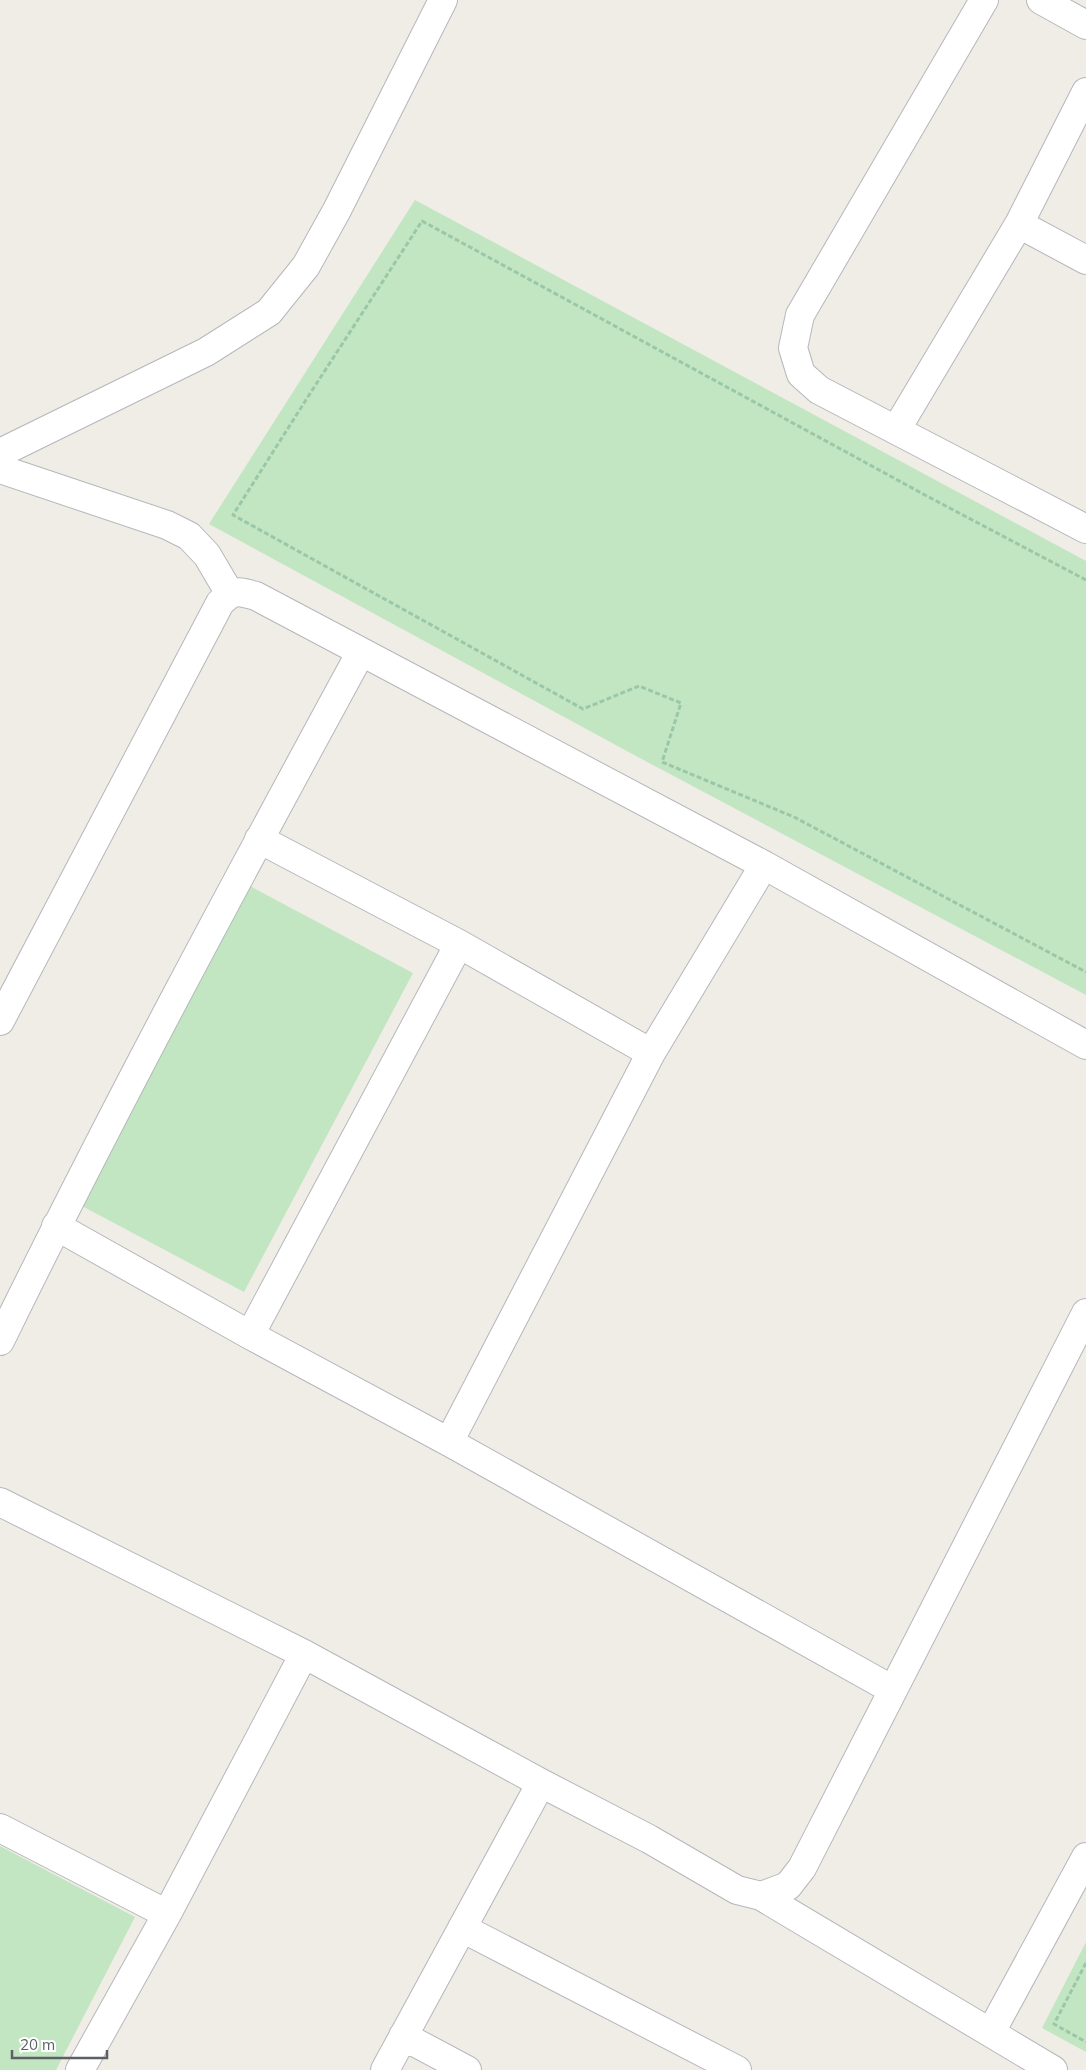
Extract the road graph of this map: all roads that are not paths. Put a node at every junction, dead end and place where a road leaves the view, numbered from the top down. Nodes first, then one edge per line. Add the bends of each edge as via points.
1 (443, 0) edge
2 (984, 0) edge
3 (1041, 0) edge
4 (1086, 25) edge
5 (1086, 92) edge
6 (1019, 224) junction
7 (1086, 260) edge
8 (896, 430) junction
9 (0, 453) edge
10 (0, 469) edge
11 (1086, 529) edge
12 (230, 594) junction
13 (361, 652) junction
14 (259, 839) junction
15 (764, 865) junction
16 (459, 944) junction
17 (0, 1021) edge
18 (1086, 1045) edge
19 (651, 1053) junction
20 (56, 1226) junction
21 (1086, 1313) edge
22 (250, 1335) junction
23 (0, 1341) edge
24 (448, 1442) junction
25 (0, 1502) edge
26 (304, 1654) junction
27 (893, 1690) junction
28 (541, 1783) junction
29 (0, 1828) edge
30 (1086, 1857) edge
31 (761, 1896) junction
32 (167, 1914) junction
33 (462, 1928) junction
34 (990, 2032) junction
35 (403, 2036) junction
36 (80, 2070) edge
37 (385, 2070) edge
38 (467, 2070) edge
39 (737, 2070) edge
40 (1053, 2070) edge

1 - 9 street via 306,266 269,312 206,352
2 - 8 street via 800,315 794,348 801,374 819,390
3 - 4 street
5 - 6 street
6 - 7 street
6 - 8 street
8 - 11 street
10 - 12 street via 167,525 189,536 207,555
12 - 13 street via 240,592 256,596
12 - 17 street via 220,603
13 - 14 street
13 - 15 street
14 - 16 street
14 - 20 street
15 - 18 street
15 - 19 street
16 - 19 street
16 - 22 street
19 - 24 street
20 - 22 street
20 - 23 street
21 - 27 street
22 - 24 street
24 - 27 street
25 - 26 street
26 - 28 street
26 - 32 street
27 - 31 street via 802,1868 788,1886
28 - 31 street via 737,1890
28 - 33 street
29 - 32 street
30 - 34 street
31 - 34 street
32 - 36 street
33 - 35 street
33 - 39 street
34 - 40 street
35 - 37 street
35 - 38 street

